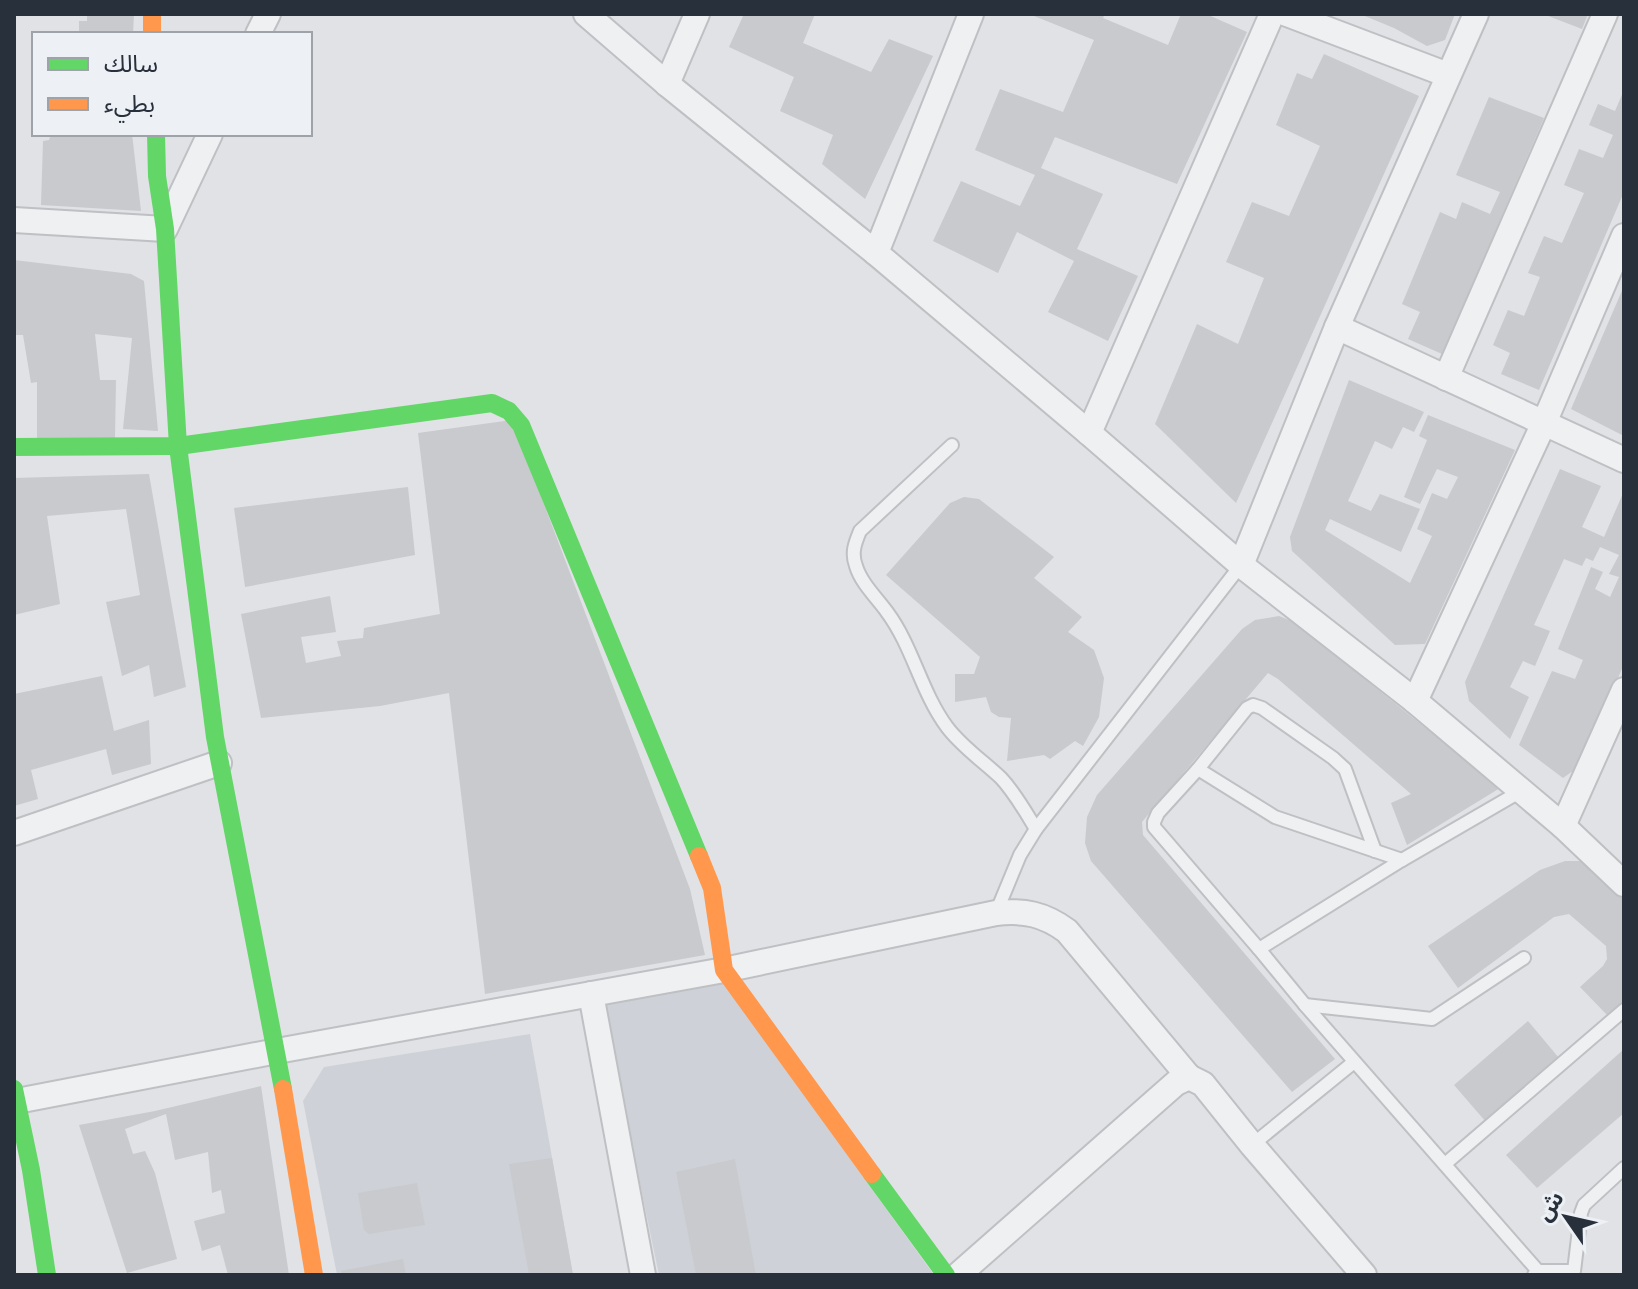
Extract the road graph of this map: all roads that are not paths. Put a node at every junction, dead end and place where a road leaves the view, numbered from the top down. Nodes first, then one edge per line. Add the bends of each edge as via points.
1 (268, 14) edge
2 (586, 14) edge
3 (697, 14) edge
4 (971, 14) edge
5 (1272, 14) edge
6 (1287, 14) edge
7 (1476, 14) edge
8 (1605, 14) edge
9 (259, 32) edge
10 (1448, 75) junction
11 (667, 84) junction
12 (156, 136) edge
13 (209, 136) edge
14 (14, 220) edge
15 (165, 229) junction
16 (1624, 236) edge
17 (876, 253) junction
18 (1337, 327) junction
19 (1446, 378) junction
20 (1544, 423) junction
21 (1089, 433) junction
22 (952, 445) dead end
23 (178, 446) junction
24 (14, 447) edge
25 (1624, 460) edge
26 (1241, 565) junction
27 (1624, 690) edge
28 (1415, 701) junction
29 (219, 763) junction
30 (1198, 769) junction
31 (1521, 791) junction
32 (1563, 826) junction
33 (1036, 829) junction
34 (14, 833) edge
35 (1375, 851) junction
36 (1402, 860) junction
37 (1624, 884) edge
38 (996, 913) junction
39 (1259, 949) junction
40 (1524, 958) dead end
41 (724, 970) junction
42 (591, 994) junction
43 (1305, 1005) junction
44 (1624, 1010) edge
45 (277, 1051) junction
46 (1354, 1062) junction
47 (1189, 1077) junction
48 (15, 1095) edge
49 (1252, 1145) junction
50 (1445, 1164) junction
51 (1624, 1168) edge
52 (39, 1230) junction
53 (14, 1235) edge
54 (1536, 1273) edge
55 (1574, 1273) edge
56 (47, 1275) edge
57 (314, 1275) edge
58 (643, 1275) edge
59 (946, 1275) edge
60 (958, 1275) edge
61 (1364, 1275) edge

1 - 9 street
2 - 11 street
3 - 11 street
4 - 17 street
5 - 21 street
6 - 10 street
7 - 10 street
8 - 19 street
10 - 18 street
11 - 17 street
12 - 15 street
13 - 15 street
14 - 15 street
15 - 23 street
16 - 20 street
17 - 21 street
18 - 19 street
18 - 26 street
19 - 20 street
20 - 25 street
20 - 28 street
21 - 26 street
22 - 33 lane via 860,531 853,557 856,570 907,644 944,723 1004,781
23 - 24 street
23 - 29 street
23 - 41 street via 492,403 509,411 521,425 712,888
26 - 28 street
26 - 33 lane
27 - 32 street
28 - 31 street
29 - 34 street
29 - 45 street
30 - 35 lane via 1275,817
30 - 35 lane via 1247,708 1262,708 1345,769
30 - 39 lane via 1158,813 1154,827
31 - 32 street
31 - 36 lane
32 - 37 street
33 - 38 lane
35 - 36 lane
36 - 39 lane
38 - 41 street
38 - 47 street via 1041,915 1067,931
39 - 43 lane
40 - 43 lane via 1432,1019
41 - 42 street
41 - 59 street
42 - 45 street
42 - 58 street
43 - 46 lane
44 - 50 lane
45 - 48 street
45 - 57 street
46 - 49 lane
46 - 50 lane
47 - 49 street via 1203,1084
47 - 60 street
48 - 52 street
49 - 61 street
50 - 54 lane
51 - 55 lane via 1584,1205
52 - 53 street
52 - 56 street
54 - 55 lane

